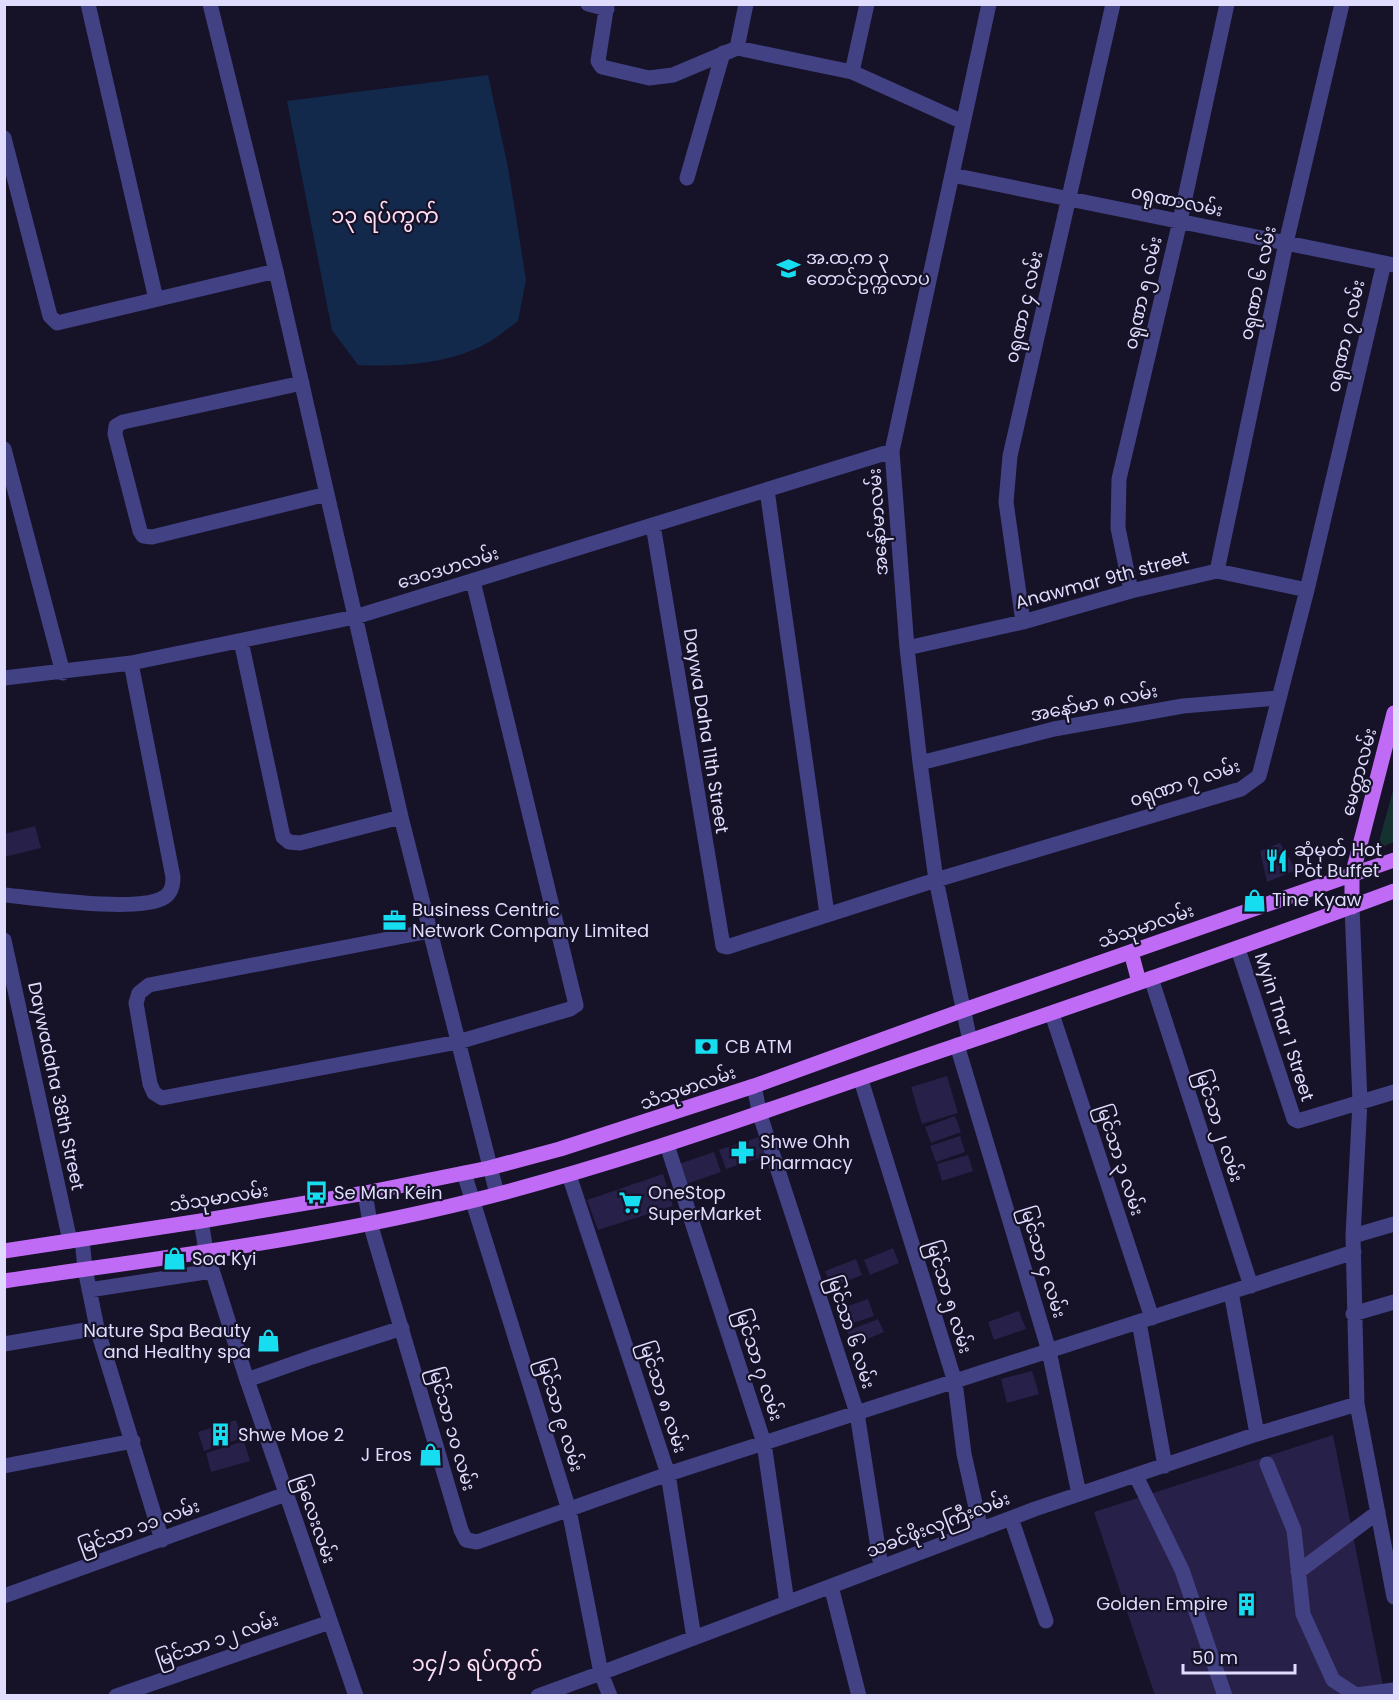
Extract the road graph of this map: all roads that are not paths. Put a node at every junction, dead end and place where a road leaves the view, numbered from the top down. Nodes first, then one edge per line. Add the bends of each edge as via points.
1 (88, 4) edge
2 (210, 4) edge
3 (588, 4) edge
4 (746, 4) edge
5 (867, 4) edge
6 (989, 4) edge
7 (1113, 4) edge
8 (1227, 4) edge
9 (1342, 4) edge
10 (607, 7) edge
11 (730, 51) junction
12 (852, 72) junction
13 (963, 122) junction
14 (4, 138) edge
15 (952, 175) junction
16 (687, 178) dead end
17 (1068, 198) junction
18 (1180, 221) junction
19 (1286, 243) junction
20 (1389, 264) edge
21 (276, 271) junction
22 (156, 299) junction
23 (302, 383) junction
24 (4, 449) edge
25 (892, 451) junction
26 (767, 490) junction
27 (327, 494) junction
28 (653, 525) junction
29 (1217, 571) junction
30 (474, 581) junction
31 (1307, 590) junction
32 (1131, 591) junction
33 (355, 617) junction
34 (1023, 622) junction
35 (241, 641) junction
36 (907, 648) junction
37 (131, 663) junction
38 (63, 673) junction
39 (4, 678) edge
40 (1278, 698) junction
41 (1395, 712) edge
42 (920, 763) junction
43 (401, 817) junction
44 (1395, 860) edge
45 (1352, 876) junction
46 (936, 880) junction
47 (1395, 891) edge
48 (4, 895) edge
49 (1352, 907) junction
50 (827, 914) junction
51 (430, 931) junction
52 (4, 940) edge
53 (721, 942) joint
54 (1238, 949) junction
55 (1131, 952) junction
56 (1145, 980) junction
57 (964, 1010) junction
58 (1052, 1014) junction
59 (458, 1042) junction
60 (963, 1043) junction
61 (861, 1080) junction
62 (754, 1086) junction
63 (1395, 1092) edge
64 (1360, 1102) junction
65 (760, 1115) junction
66 (667, 1145) junction
67 (489, 1168) junction
68 (464, 1173) junction
69 (569, 1175) junction
70 (366, 1193) junction
71 (497, 1194) junction
72 (472, 1201) junction
73 (201, 1221) junction
74 (370, 1223) junction
75 (1395, 1224) edge
76 (1353, 1236) junction
77 (76, 1240) junction
78 (4, 1251) edge
79 (206, 1251) junction
80 (1354, 1252) junction
81 (85, 1269) junction
82 (212, 1271) junction
83 (4, 1281) edge
84 (1251, 1286) junction
85 (89, 1290) junction
86 (1232, 1292) junction
87 (1395, 1302) edge
88 (1353, 1314) junction
89 (1145, 1320) junction
90 (97, 1328) junction
91 (402, 1328) junction
92 (4, 1344) edge
93 (1049, 1350) junction
94 (247, 1380) junction
95 (955, 1382) junction
96 (1357, 1404) junction
97 (857, 1413) junction
98 (1257, 1434) junction
99 (132, 1441) junction
100 (764, 1443) junction
101 (1268, 1464) dead end
102 (4, 1466) edge
103 (1165, 1466) junction
104 (668, 1474) junction
105 (1136, 1476) junction
106 (286, 1494) junction
107 (1079, 1494) junction
108 (569, 1510) junction
109 (1378, 1512) junction
110 (1011, 1518) junction
111 (981, 1530) junction
112 (162, 1540) junction
113 (881, 1567) junction
114 (1298, 1572) junction
115 (831, 1586) junction
116 (4, 1596) edge
117 (1395, 1597) edge
118 (787, 1603) junction
119 (1046, 1621) dead end
120 (330, 1622) junction
121 (694, 1638) junction
122 (601, 1673) junction
123 (1395, 1690) edge
124 (116, 1695) edge
125 (356, 1695) edge
126 (538, 1695) edge
127 (610, 1695) edge
128 (859, 1695) edge
129 (1225, 1695) edge

1 - 22 street
2 - 21 street
3 - 10 street
4 - 11 street
5 - 12 street
6 - 13 street, အနော်မာလမ်း
7 - 17 street, ၀ရုဏာ ၄ လမ်း
8 - 18 street, ၀ရုဏာ ၅ လမ်း
9 - 19 street, ၀ရုဏာ ၆ လမ်း
10 - 11 street via 598,62 602,67 649,78 673,75
11 - 12 street
11 - 16 street
12 - 13 street
13 - 15 street, အနော်မာလမ်း
14 - 22 street via 50,316 57,323
15 - 17 street, ၀ရုဏာလမ်း
15 - 25 street, အနော်မာလမ်း
17 - 18 street, ၀ရုဏာလမ်း
17 - 34 street, ၀ရုဏာ ၄ လမ်း via 1010,456 1006,502
18 - 19 street, ၀ရုဏာလမ်း
18 - 32 street, ၀ရုဏာ ၅ လမ်း via 1119,479 1118,528
19 - 20 street, ၀ရုဏာလမ်း
19 - 29 street, ၀ရုဏာ ၆ လမ်း
20 - 31 street, ၀ရုဏာ ၇ လမ်း
21 - 22 street
21 - 23 street
23 - 27 street
23 - 27 street via 123,422 116,426 115,434 143,537
24 - 38 street
25 - 26 street, ဒေဝဒဟလမ်း
25 - 36 street, အနော်မာလမ်း
26 - 28 street, ဒေဝဒဟလမ်း
26 - 50 street
27 - 33 street
28 - 30 street, ဒေဝဒဟလမ်း
28 - 53 street, Daywa Daha 11th Street
29 - 31 street, Anawmar 9th street
29 - 32 street, Anawmar 9th street
30 - 33 street, ဒေဝဒဟလမ်း
30 - 59 street via 576,1005
31 - 40 street, ၀ရုဏာ ၇ လမ်း
32 - 34 street, Anawmar 9th street
33 - 35 street, ဒေဝဒဟလမ်း
33 - 43 street
34 - 36 street, Anawmar 9th street
35 - 37 street, ဒေဝဒဟလမ်း
35 - 43 street via 283,837 300,843
36 - 42 street, အနော်မာလမ်း
37 - 38 street, ဒေဝဒဟလမ်း
37 - 48 street via 173,887 168,895 151,902 118,904
38 - 39 street, ဒေဝဒဟလမ်း
40 - 42 street, အနော်မာ ၈ လမ်း via 1171,708 1054,729
40 - 46 street, ၀ရုဏာ ၇ လမ်း via 1259,776 1241,789
41 - 45 main road, မေတ္တာလမ်း
42 - 46 street, အနော်မာလမ်း
43 - 51 street
44 - 45 main road, သံသုမာလမ်း
45 - 49 main road, မေတ္တာလမ်း
45 - 55 main road, သံသုမာလမ်း
46 - 50 street, ၀ရုဏာ ၇ လမ်း
46 - 57 street, အနော်မာလမ်း
47 - 49 main road
49 - 54 main road
49 - 64 street
50 - 53 street, ၀ရုဏာ ၇ လမ်း via 727,947
51 - 59 street
51 - 59 street via 149,985 139,993 136,1003 150,1084 162,1098
52 - 77 street, Daywadaha 38th Street
54 - 56 main road
54 - 64 street, Myin Thar 1 Street via 1294,1119
55 - 56 main road
55 - 57 main road, သံသုမာလမ်း
56 - 58 main road
56 - 84 street, မြင်သာ ၂ လမ်း
57 - 60 street, အနော်မာလမ်း
57 - 62 main road, သံသုမာလမ်း
58 - 60 main road
58 - 89 street, မြင်သာ ၃ လမ်း
59 - 67 street
60 - 61 main road
60 - 93 street, မြင်သာ ၄ လမ်း
61 - 65 main road
61 - 95 street, မြင်သာ ၅ လမ်း
62 - 65 street, မြင်သာ ၆ လမ်း
62 - 67 main road, သံသုမာလမ်း
63 - 64 street
64 - 76 street
65 - 66 main road
65 - 97 street, မြင်သာ ၆ လမ်း
66 - 69 main road
66 - 100 street, မြင်သာ ၇ လမ်း
67 - 68 main road, သံသုမာလမ်း
67 - 71 street
68 - 70 main road, သံသုမာလမ်း
68 - 72 street, မြင်သာ ၉ လမ်း
69 - 71 main road
69 - 104 street, မြင်သာ ၈ လမ်း
70 - 73 main road, သံသုမာလမ်း
70 - 74 street, မြင်သာ ၁၀ လမ်း
71 - 72 main road
72 - 74 main road
72 - 108 street, မြင်သာ ၉ လမ်း
73 - 77 main road, သံသုမာလမ်း
73 - 79 street, မြလေးလမ်း
74 - 79 main road
74 - 91 street, မြင်သာ ၁၀ လမ်း
75 - 76 street
76 - 80 street
77 - 78 main road, သံသုမာလမ်း
77 - 81 street, Daywadaha 38th Street
79 - 81 main road
79 - 82 street, မြလေးလမ်း
80 - 84 street
80 - 88 street
81 - 83 main road
81 - 85 street, Daywadaha 38th Street
82 - 85 street
82 - 94 street, မြလေးလမ်း
84 - 86 street
85 - 90 street, Daywadaha 38th Street
86 - 89 street
86 - 98 street
87 - 88 street
88 - 96 street
89 - 93 street
89 - 103 street, မြင်သာ ၃ လမ်း
90 - 92 street
90 - 99 street, Daywadaha 38th Street
91 - 94 street
91 - 108 street, မြင်သာ ၁၀ လမ်း via 466,1540 477,1542
93 - 95 street
93 - 107 street, မြင်သာ ၄ လမ်း
94 - 106 street, မြလေးလမ်း
95 - 97 street
95 - 111 street, မြင်သာ ၅ လမ်း via 964,1454
96 - 98 street, သခင်ဖိုးလှကြီးလမ်း
96 - 109 street
97 - 100 street
97 - 113 street, မြင်သာ ၆ လမ်း
98 - 103 street, သခင်ဖိုးလှကြီးလမ်း
99 - 102 street
99 - 112 street, Daywadaha 38th Street
100 - 104 street
100 - 118 street, မြင်သာ ၇ လမ်း
101 - 114 street via 1294,1530
103 - 105 street, သခင်ဖိုးလှကြီးလမ်း
104 - 108 street
104 - 121 street, မြင်သာ ၈ လမ်း
105 - 107 street, သခင်ဖိုးလှကြီးလမ်း
105 - 129 street via 1182,1570
106 - 112 street, မြင်သာ ၁၁ လမ်း
106 - 120 street, မြလေးလမ်း
107 - 110 street, သခင်ဖိုးလှကြီးလမ်း
108 - 122 street, မြင်သာ ၉ လမ်း
109 - 114 street
109 - 117 street
110 - 111 street, သခင်ဖိုးလှကြီးလမ်း
110 - 119 street
111 - 113 street, သခင်ဖိုးလှကြီးလမ်း
112 - 116 street, မြင်သာ ၁၁ လမ်း
113 - 115 street, သခင်ဖိုးလှကြီးလမ်း
114 - 123 street via 1303,1614 1333,1680 1356,1695
115 - 118 street, သခင်ဖိုးလှကြီးလမ်း
115 - 128 street
118 - 121 street, သခင်ဖိုးလှကြီးလမ်း
120 - 124 street, မြင်သာ ၁၂ လမ်း
120 - 125 street, မြလေးလမ်း
121 - 122 street, သခင်ဖိုးလှကြီးလမ်း
122 - 126 street, သခင်ဖိုးလှကြီးလမ်း
122 - 127 street, မြင်သာ ၉ လမ်း

